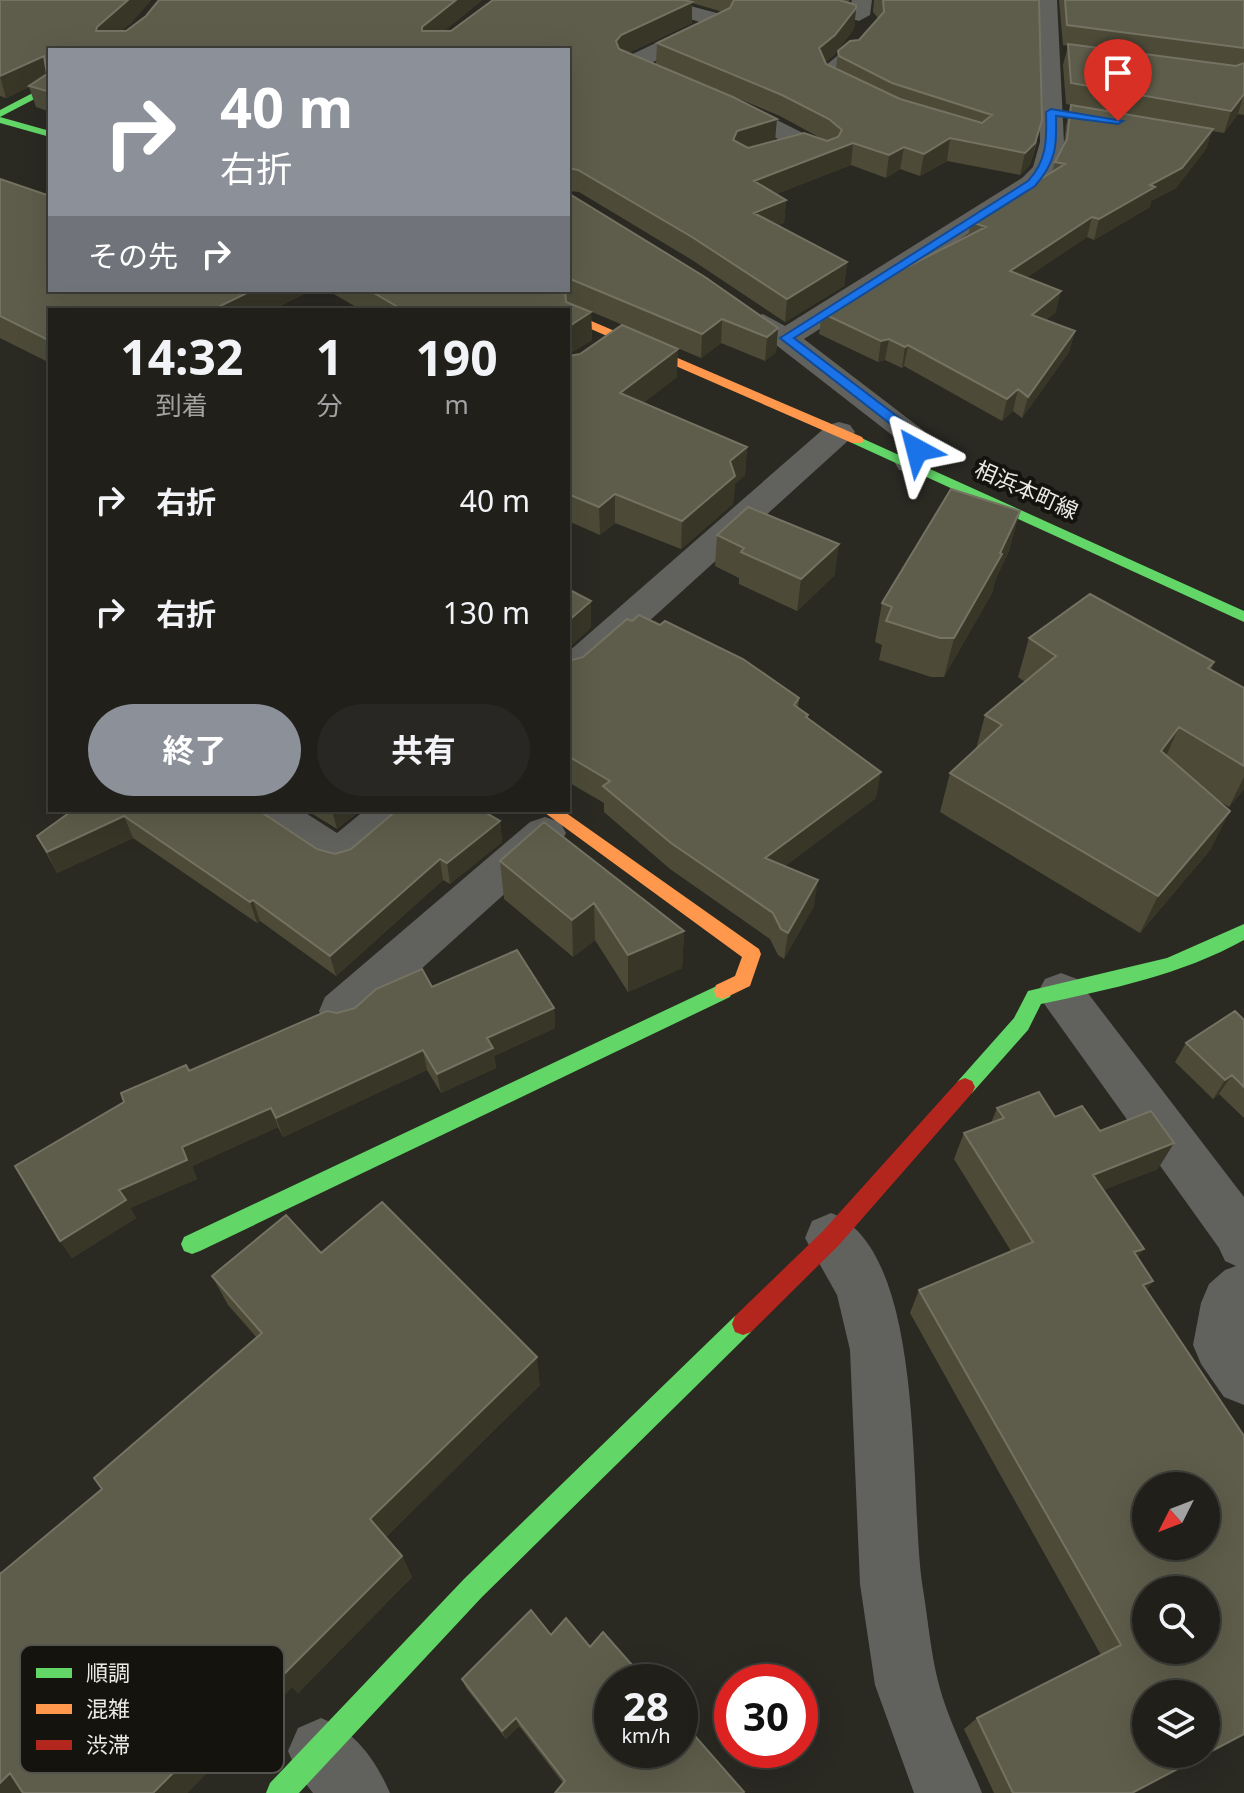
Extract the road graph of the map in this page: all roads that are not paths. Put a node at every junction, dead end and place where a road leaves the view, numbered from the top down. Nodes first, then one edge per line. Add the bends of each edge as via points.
1 (644, 0) edge
2 (800, 0) edge
3 (1047, 0) edge
4 (858, 28) edge
5 (48, 88) edge
6 (850, 94) edge
7 (1051, 112) junction
8 (0, 114) edge
9 (1081, 116) edge
10 (0, 120) edge
11 (48, 133) edge
12 (776, 152) edge
13 (746, 311) edge
14 (570, 316) edge
15 (620, 337) junction
16 (786, 338) junction
17 (594, 355) edge
18 (839, 432) junction
19 (911, 463) junction
20 (1244, 617) edge
21 (570, 671) edge
22 (273, 812) edge
23 (391, 812) edge
24 (556, 814) edge
25 (1238, 945) edge
26 (1061, 992) junction
27 (342, 1011) edge
28 (831, 1238) junction
29 (192, 1244) dead end
30 (1244, 1244) edge
31 (1244, 1288) edge
32 (1244, 1377) edge
33 (319, 1779) edge
34 (948, 1793) edge

1 - 12 street via 720,21 630,64 814,148
2 - 4 street
3 - 7 street via 1058,55
4 - 6 lane via 826,70 829,81
5 - 8 street
7 - 9 street
7 - 16 street via 1052,142 1045,169 1031,183
10 - 11 street
13 - 16 street
14 - 15 street, 相浜本町線
15 - 17 street
15 - 18 street, 相浜本町線
16 - 19 street via 898,423 915,441
18 - 19 street, 相浜本町線
18 - 21 street
19 - 20 street, 相浜本町線
22 - 23 street via 339,856
24 - 27 street
24 - 29 street via 752,954 743,981
25 - 26 street
26 - 28 street via 1035,997 1021,1024
26 - 30 street
28 - 33 street via 473,1588
28 - 34 street via 862,1286 878,1350 891,1584 907,1685
31 - 32 street via 1228,1303 1221,1345

